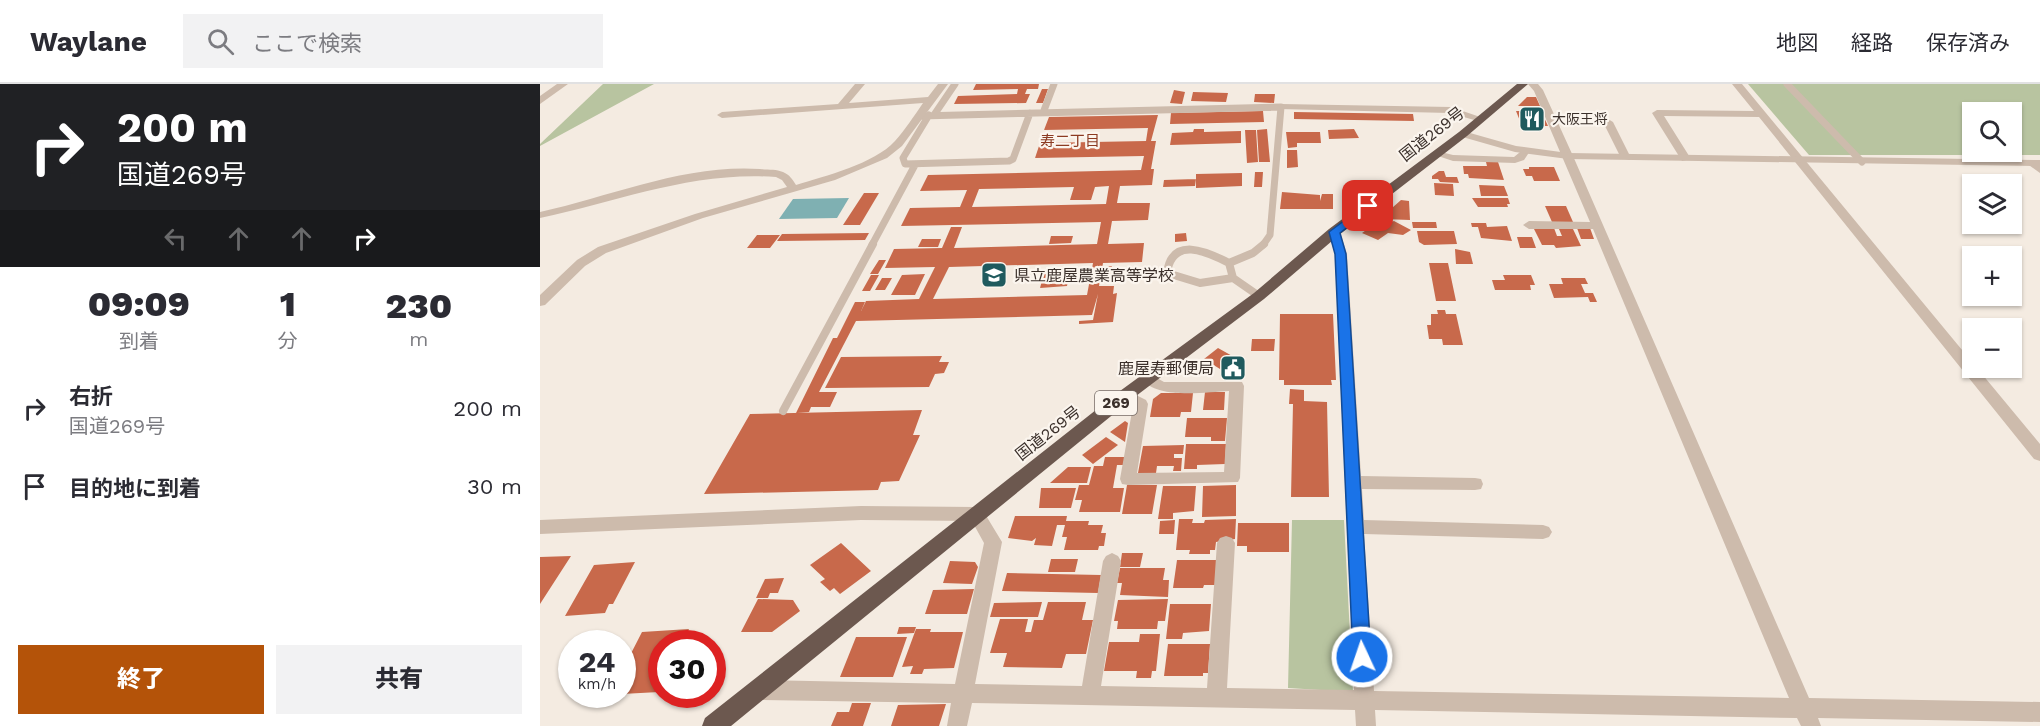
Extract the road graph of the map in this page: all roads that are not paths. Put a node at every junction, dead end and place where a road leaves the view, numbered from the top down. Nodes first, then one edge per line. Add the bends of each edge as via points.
1 (563, 84) edge
2 (860, 84) edge
3 (943, 84) edge
4 (955, 84) edge
5 (1054, 84) edge
6 (1523, 84) edge
7 (1533, 84) edge
8 (1737, 84) edge
9 (1787, 84) edge
10 (931, 100) junction
11 (540, 101) edge
12 (841, 106) junction
13 (1281, 107) junction
14 (1030, 113) junction
15 (1043, 113) junction
16 (1762, 114) junction
17 (722, 115) dead end
18 (928, 116) junction
19 (1481, 119) junction
20 (1608, 122) dead end
21 (1463, 134) junction
22 (1525, 151) junction
23 (1437, 154) junction
24 (1568, 156) junction
25 (1626, 158) junction
26 (1686, 159) junction
27 (1800, 161) junction
28 (1862, 162) junction
29 (915, 165) junction
30 (2037, 166) edge
31 (792, 187) junction
32 (540, 215) edge
33 (1529, 225) dead end
34 (1598, 226) junction
35 (1334, 232) junction
36 (1229, 262) junction
37 (1233, 278) junction
38 (1259, 296) junction
39 (540, 302) edge
40 (1148, 378) junction
41 (1126, 395) junction
42 (783, 411) dead end
43 (2040, 455) edge
44 (1352, 482) junction
45 (1475, 484) dead end
46 (976, 514) junction
47 (540, 527) edge
48 (1354, 527) junction
49 (1543, 532) dead end
50 (1226, 543) dead end
51 (1112, 561) dead end
52 (758, 690) junction
53 (964, 693) junction
54 (1089, 695) junction
55 (1216, 698) junction
56 (1364, 700) junction
57 (2040, 712) edge
58 (1807, 717) edge
59 (713, 726) edge
60 (957, 726) edge
61 (1365, 726) edge

1 - 11 street
2 - 12 street
3 - 10 street
4 - 18 lane
5 - 15 lane
6 - 19 highway, 国道269号 / 269
7 - 24 street
8 - 16 street
9 - 28 lane
10 - 12 street
10 - 18 street
12 - 17 street
13 - 15 lane
13 - 19 street via 1451,110
13 - 36 lane via 1270,236 1256,251
14 - 15 lane
14 - 18 lane
14 - 29 lane via 1009,161
16 - 26 street via 1656,113
16 - 27 street
18 - 29 lane via 903,158 905,164
18 - 31 street via 883,156 831,178
19 - 21 highway, 国道269号 / 269
20 - 25 street
21 - 22 street
21 - 23 highway, 国道269号 / 269
22 - 23 street via 1515,160
22 - 24 street
23 - 35 highway, 国道269号 / 269
24 - 25 street
24 - 34 street
25 - 26 street
26 - 27 street
27 - 28 street
27 - 43 street
28 - 30 street
29 - 42 lane
31 - 32 street via 778,174 701,173
31 - 39 street via 602,250 581,262
33 - 34 street
34 - 58 street
35 - 38 highway, 国道269号 / 269
35 - 44 street via 1341,254
36 - 37 lane
36 - 37 lane via 1212,253 1182,250 1171,256 1167,273 1196,283 1213,284
37 - 38 lane
38 - 40 highway, 国道269号 / 269
40 - 41 highway, 国道269号 / 269
40 - 41 street via 1161,387 1237,387 1232,478 1128,479 1141,404
41 - 46 highway, 国道269号 / 269
44 - 45 street
44 - 48 street
46 - 47 street via 861,513
46 - 52 highway, 国道269号 / 269
46 - 53 street via 993,542
48 - 49 street
48 - 56 street
50 - 55 street
51 - 54 street
52 - 53 street
52 - 59 highway, 国道269号 / 269
53 - 54 street
53 - 60 street
54 - 55 street
55 - 56 street
56 - 58 street
56 - 61 street
57 - 58 street

